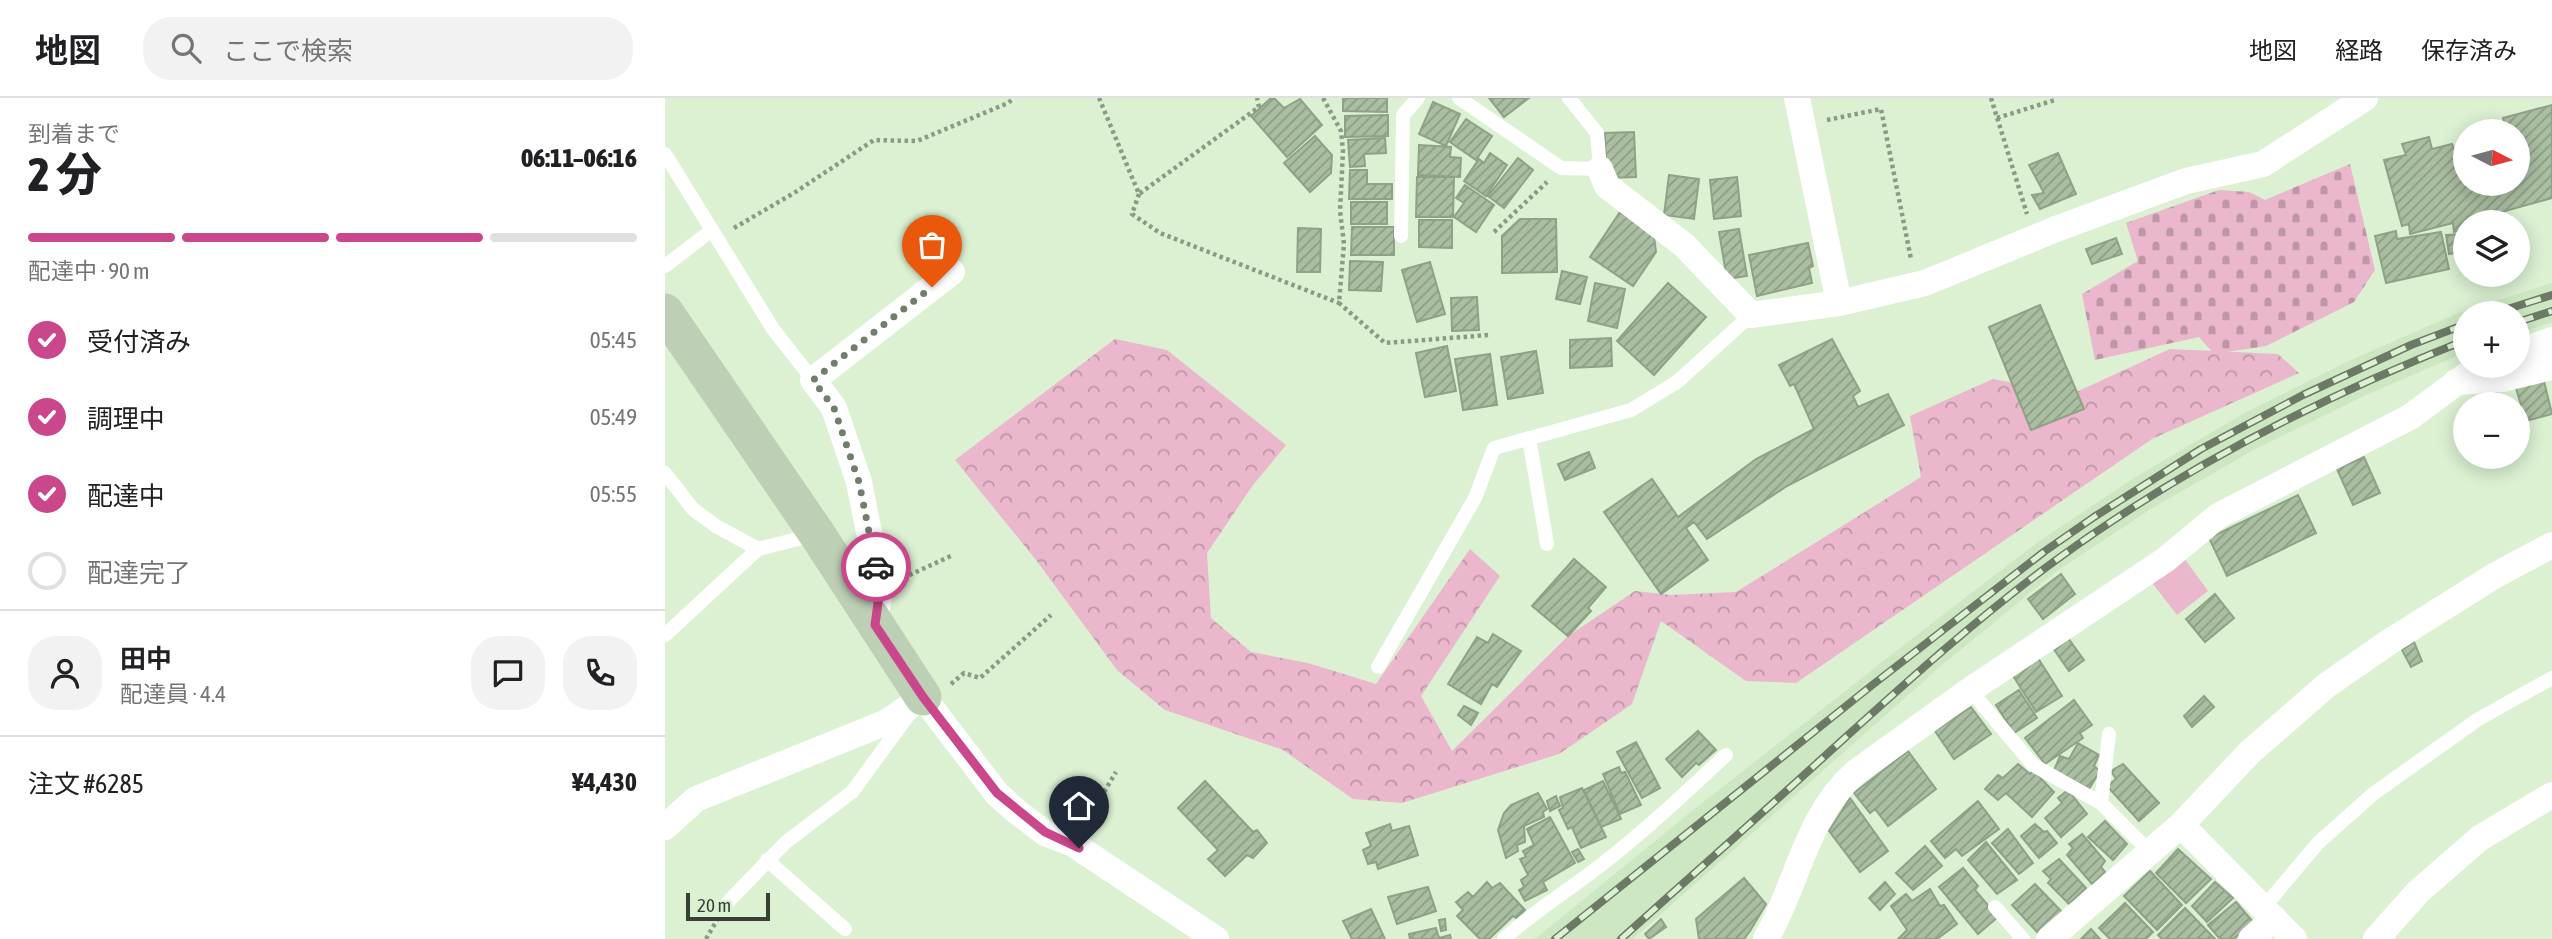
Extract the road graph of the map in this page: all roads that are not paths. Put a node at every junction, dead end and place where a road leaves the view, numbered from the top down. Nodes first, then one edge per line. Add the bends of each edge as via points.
1 (1418, 98) edge
2 (1458, 98) edge
3 (1569, 98) edge
4 (1797, 98) edge
5 (2365, 98) edge
6 (665, 154) edge
7 (1600, 169) junction
8 (714, 234) junction
9 (1401, 236) dead end
10 (665, 266) edge
11 (952, 272) dead end
12 (1839, 303) junction
13 (665, 312) edge
14 (1751, 315) junction
15 (2552, 340) edge
16 (2530, 348) edge
17 (2552, 367) edge
18 (2462, 378) edge
19 (813, 380) junction
20 (2456, 382) junction
21 (1529, 438) junction
22 (665, 474) edge
23 (817, 534) junction
24 (1547, 544) dead end
25 (2552, 545) edge
26 (758, 549) junction
27 (875, 625) junction
28 (665, 635) edge
29 (1378, 667) dead end
30 (2552, 678) edge
31 (1970, 690) junction
32 (926, 700) junction
33 (2109, 734) dead end
34 (1726, 755) dead end
35 (2552, 795) edge
36 (2101, 803) junction
37 (2181, 825) junction
38 (665, 827) edge
39 (2148, 851) junction
40 (767, 860) junction
41 (726, 904) dead end
42 (1996, 907) dead end
43 (2269, 912) junction
44 (845, 929) dead end
45 (1216, 939) edge
46 (1504, 939) edge
47 (1766, 939) edge
48 (2023, 939) edge
49 (2049, 939) edge
50 (2251, 939) edge
51 (2294, 939) edge
52 (2376, 939) edge

1 - 9 lane via 1403,115
2 - 7 lane via 1561,168
3 - 7 lane via 1597,133
4 - 12 street
5 - 12 street via 2263,164 2186,181 1916,285
6 - 8 lane
7 - 14 street via 1607,186 1684,245
8 - 10 lane
8 - 19 lane via 773,330
11 - 19 street
12 - 14 street
13 - 23 street
14 - 21 lane via 1677,382 1631,410
15 - 16 street
17 - 20 street via 2503,379
18 - 20 street
19 - 27 street via 834,408 859,482 880,588
20 - 31 street via 2410,417 2218,516 2165,560
21 - 24 lane
21 - 29 lane via 1494,448 1475,498
22 - 26 lane via 693,509
23 - 26 lane
23 - 27 street
25 - 37 street via 2459,598 2327,685 2250,752
26 - 28 lane
27 - 32 street
30 - 43 lane via 2476,720 2373,793 2318,843
31 - 36 lane via 2033,765
31 - 47 street via 1843,783 1803,853
32 - 38 street via 887,722 696,799
32 - 40 lane via 852,792
32 - 45 street via 997,793 1045,832 1073,844
33 - 36 lane
34 - 46 lane via 1646,830
35 - 52 street via 2480,838 2418,892
36 - 39 lane
37 - 39 street
37 - 43 street
39 - 49 street
40 - 41 lane
40 - 44 lane
42 - 48 lane
43 - 50 street
43 - 51 street

